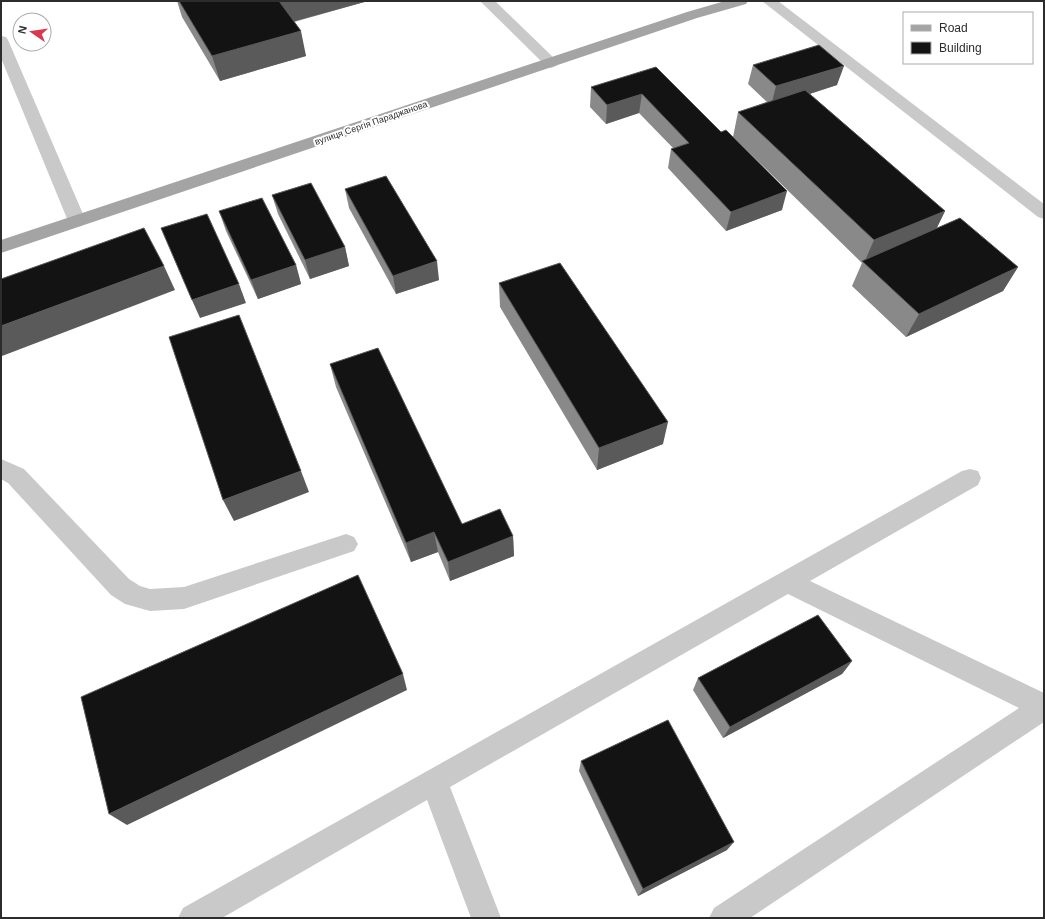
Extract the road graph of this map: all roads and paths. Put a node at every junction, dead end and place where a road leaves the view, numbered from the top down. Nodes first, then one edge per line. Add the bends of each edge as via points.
1 (486, 1) edge
2 (741, 1) edge
3 (770, 1) edge
4 (1, 40) edge
5 (551, 63) junction
6 (1044, 213) edge
7 (78, 221) junction
8 (4, 243) edge
9 (1, 468) edge
10 (970, 478) dead end
11 (346, 544) dead end
12 (788, 582) junction
13 (1044, 707) edge
14 (434, 782) junction
15 (193, 918) edge
16 (486, 918) edge
17 (724, 918) edge

1 - 5 lane
2 - 5 main road, вулиця Сергія Параджанова
3 - 6 lane
4 - 7 lane
5 - 7 main road, вулиця Сергія Параджанова
7 - 8 main road, вулиця Сергія Параджанова
9 - 11 lane via 16,476 120,587 134,596 150,600 184,598
10 - 12 lane
12 - 13 lane
12 - 14 lane
13 - 17 lane
14 - 15 lane
14 - 16 lane

